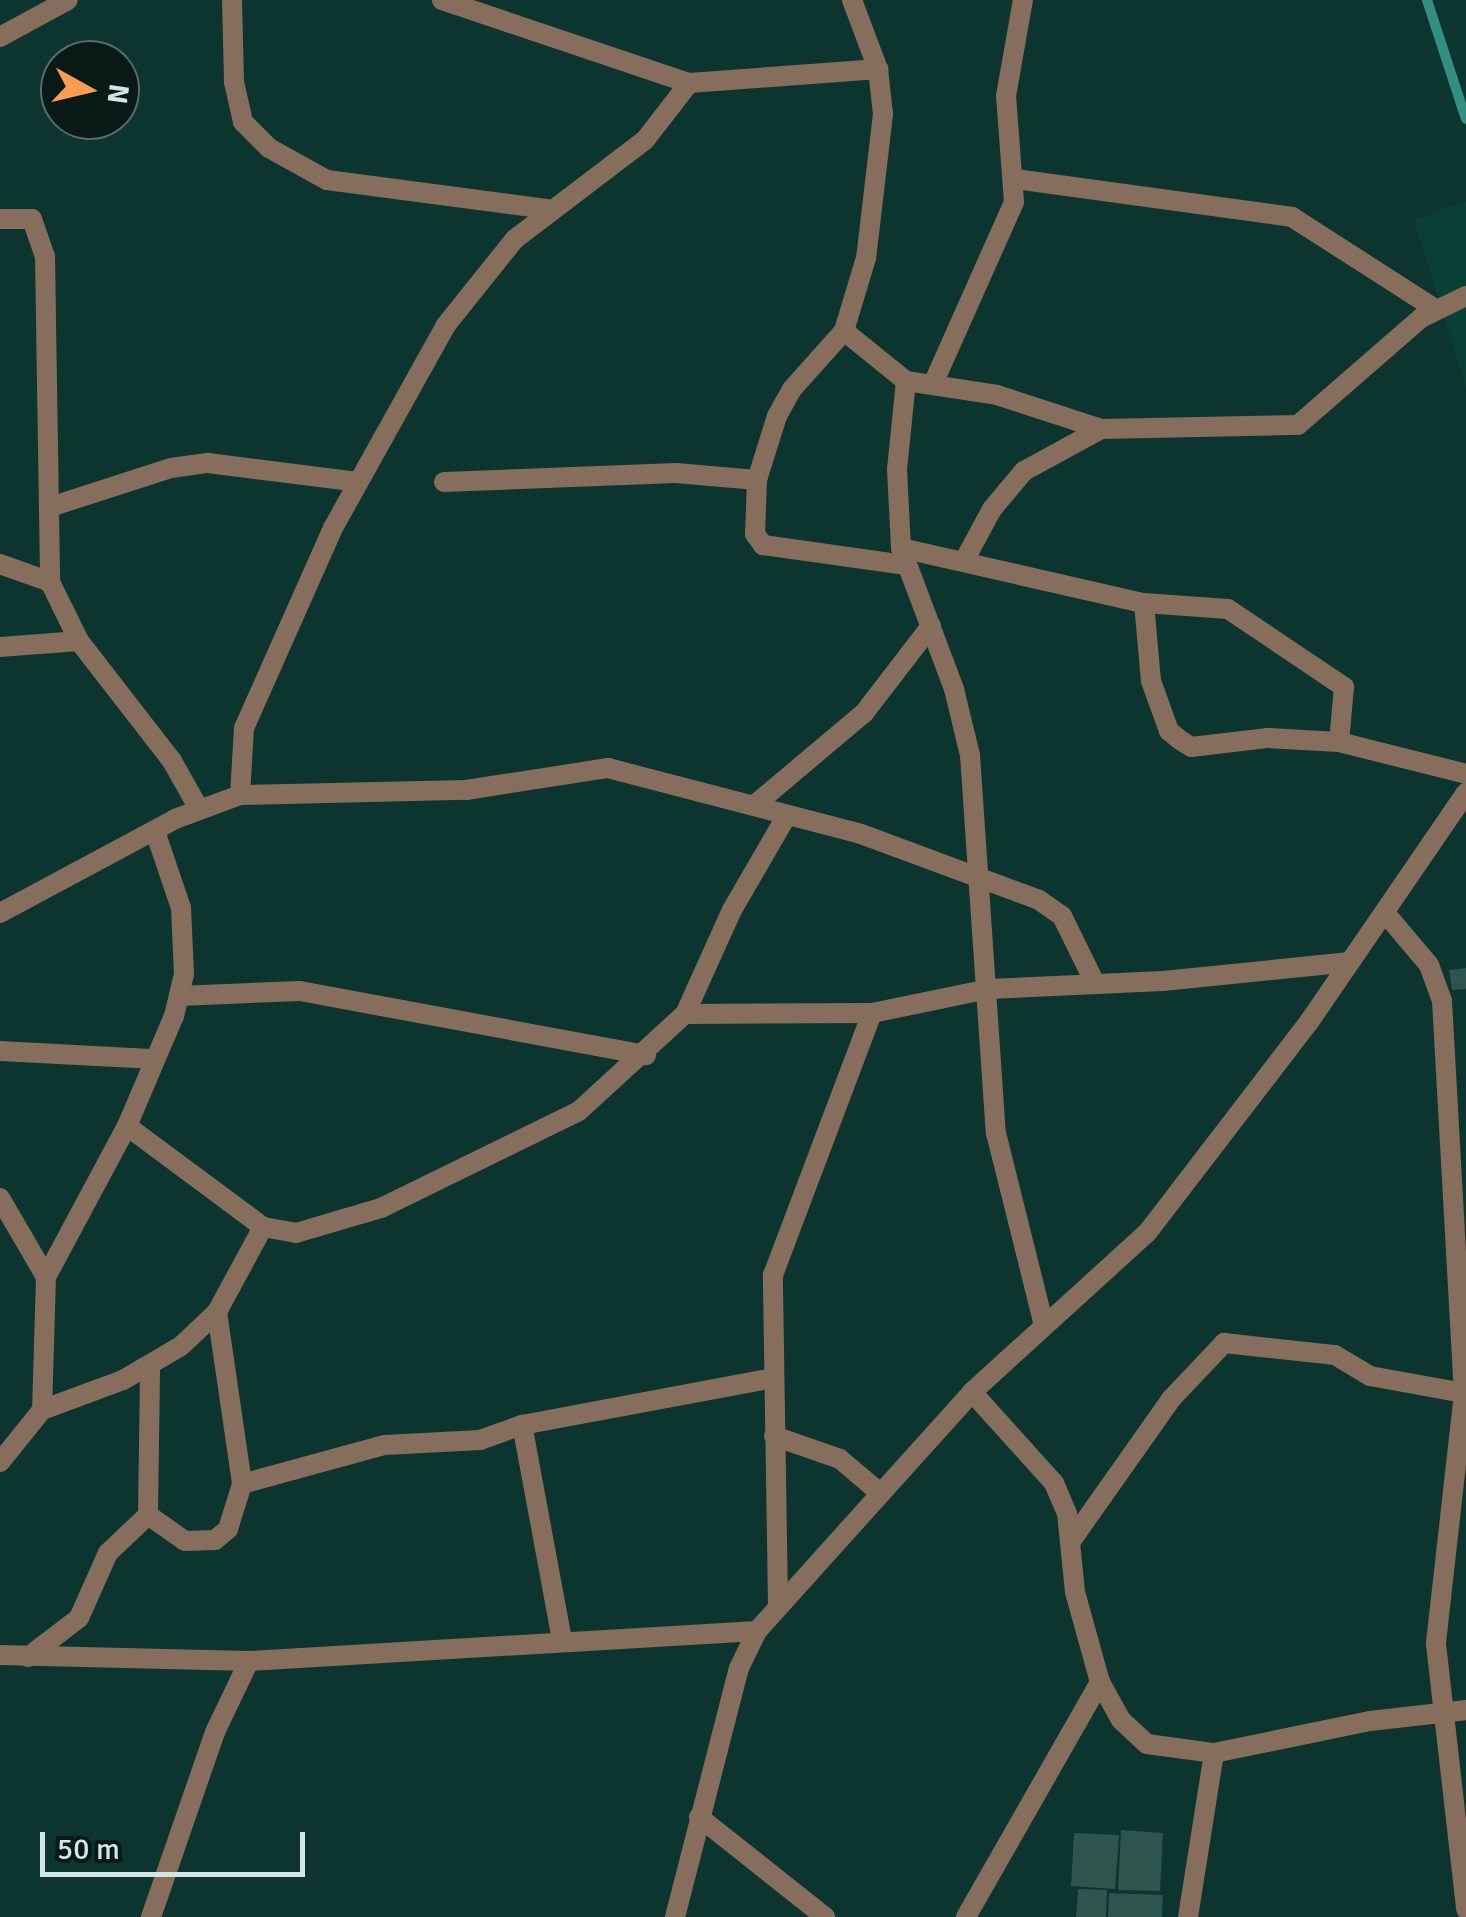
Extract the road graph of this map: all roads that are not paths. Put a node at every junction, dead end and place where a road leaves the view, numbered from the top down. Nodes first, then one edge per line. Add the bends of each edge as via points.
1 (68, 0) edge
2 (232, 0) edge
3 (442, 0) edge
4 (852, 0) edge
5 (1023, 0) edge
6 (0, 36) edge
7 (878, 69) junction
8 (689, 83) junction
9 (1015, 179) junction
10 (548, 209) junction
11 (0, 219) edge
12 (1466, 296) edge
13 (1437, 310) junction
14 (844, 331) junction
15 (906, 381) junction
16 (932, 384) junction
17 (1100, 430) junction
18 (757, 480) junction
19 (358, 482) junction
20 (444, 482) dead end
21 (50, 507) junction
22 (903, 556) junction
23 (964, 561) junction
24 (0, 564) edge
25 (50, 582) junction
26 (1144, 603) junction
27 (930, 626) junction
28 (79, 641) junction
29 (0, 648) edge
30 (1339, 742) junction
31 (1466, 774) edge
32 (1466, 793) edge
33 (240, 794) junction
34 (757, 803) junction
35 (199, 809) junction
36 (787, 815) junction
37 (155, 831) junction
38 (983, 882) junction
39 (0, 913) edge
40 (1386, 914) junction
41 (1350, 962) junction
42 (1096, 983) junction
43 (990, 989) junction
44 (179, 996) junction
45 (872, 1013) junction
46 (684, 1014) junction
47 (0, 1051) edge
48 (646, 1056) junction
49 (155, 1059) junction
50 (127, 1126) junction
51 (0, 1198) edge
52 (264, 1227) junction
53 (46, 1277) junction
54 (217, 1312) junction
55 (1043, 1322) junction
56 (150, 1367) junction
57 (772, 1378) junction
58 (972, 1392) junction
59 (1464, 1393) edge
60 (42, 1410) junction
61 (522, 1425) junction
62 (774, 1436) junction
63 (0, 1462) edge
64 (242, 1484) junction
65 (880, 1493) junction
66 (148, 1514) junction
67 (1071, 1541) junction
68 (778, 1604) junction
69 (757, 1632) junction
70 (562, 1640) junction
71 (0, 1655) edge
72 (28, 1657) junction
73 (249, 1661) junction
74 (1100, 1682) junction
75 (1466, 1710) edge
76 (1442, 1711) junction
77 (1214, 1752) junction
78 (699, 1817) junction
79 (1466, 1909) edge
80 (151, 1917) edge
81 (675, 1917) edge
82 (825, 1917) edge
83 (966, 1917) edge
84 (1188, 1917) edge

1 - 6 street
2 - 10 street via 234,82 243,122 268,148 327,180
3 - 8 street
4 - 7 street
5 - 9 street via 1006,96
7 - 8 street
7 - 14 street via 883,114 869,241
8 - 10 street via 645,140
9 - 13 street via 1292,217
9 - 16 street via 1010,216
10 - 19 street via 514,239 446,325
11 - 21 street via 32,219 45,256
12 - 13 street
13 - 17 street via 1298,425
14 - 15 street
14 - 18 street via 792,389
15 - 16 street
15 - 22 street via 896,469
16 - 17 street via 1029,402
17 - 23 street via 1024,471 992,509
18 - 20 street via 676,473
18 - 22 street via 755,534 763,545
19 - 21 street via 208,463 171,468
19 - 33 street via 244,728
21 - 25 street
22 - 23 street
22 - 27 street
23 - 26 street
24 - 25 street
25 - 28 street
26 - 30 street via 1228,609 1344,687
26 - 30 street via 1152,681 1169,731 1180,740 1191,747 1268,738
27 - 34 street via 864,713
27 - 38 street via 970,755
28 - 29 street
28 - 35 street via 172,761
30 - 31 street
32 - 40 street
33 - 34 street via 466,790 608,768
33 - 35 street
34 - 36 street
35 - 37 street
36 - 38 street via 861,834
36 - 46 street via 732,910
37 - 39 street
37 - 44 street via 181,908
38 - 42 street via 1054,908
38 - 43 street
40 - 41 street
40 - 59 street via 1429,964 1442,1000
41 - 42 street
41 - 55 street via 1147,1233
42 - 43 street
43 - 45 street
43 - 55 street via 996,1133
44 - 48 street via 300,990
44 - 49 street
45 - 46 street
45 - 57 street via 772,1275
46 - 48 street
47 - 49 street
48 - 52 street via 580,1110 381,1208 296,1233
49 - 50 street
50 - 52 street
50 - 53 street
51 - 53 street
52 - 54 street
53 - 60 street
54 - 56 street
54 - 64 street
55 - 58 street
56 - 60 street
56 - 66 street
57 - 61 street
57 - 62 street
58 - 65 street
58 - 67 street via 1054,1483
59 - 67 street via 1370,1376 1335,1355 1224,1343 1172,1398
59 - 76 street via 1437,1620
60 - 63 street
61 - 64 street via 480,1440 385,1444
61 - 70 street
62 - 65 street via 840,1458
62 - 68 street
64 - 66 street via 228,1529 215,1540 185,1541
65 - 68 street
66 - 72 street via 108,1552 79,1618
67 - 74 street via 1075,1592
68 - 69 street
69 - 70 street
69 - 78 street via 738,1668
70 - 73 street
71 - 72 street
72 - 73 street
73 - 80 street via 215,1732
74 - 77 street via 1121,1720 1147,1744
74 - 83 street
75 - 76 street
76 - 77 street
76 - 79 street
77 - 84 street
78 - 81 street
78 - 82 street

